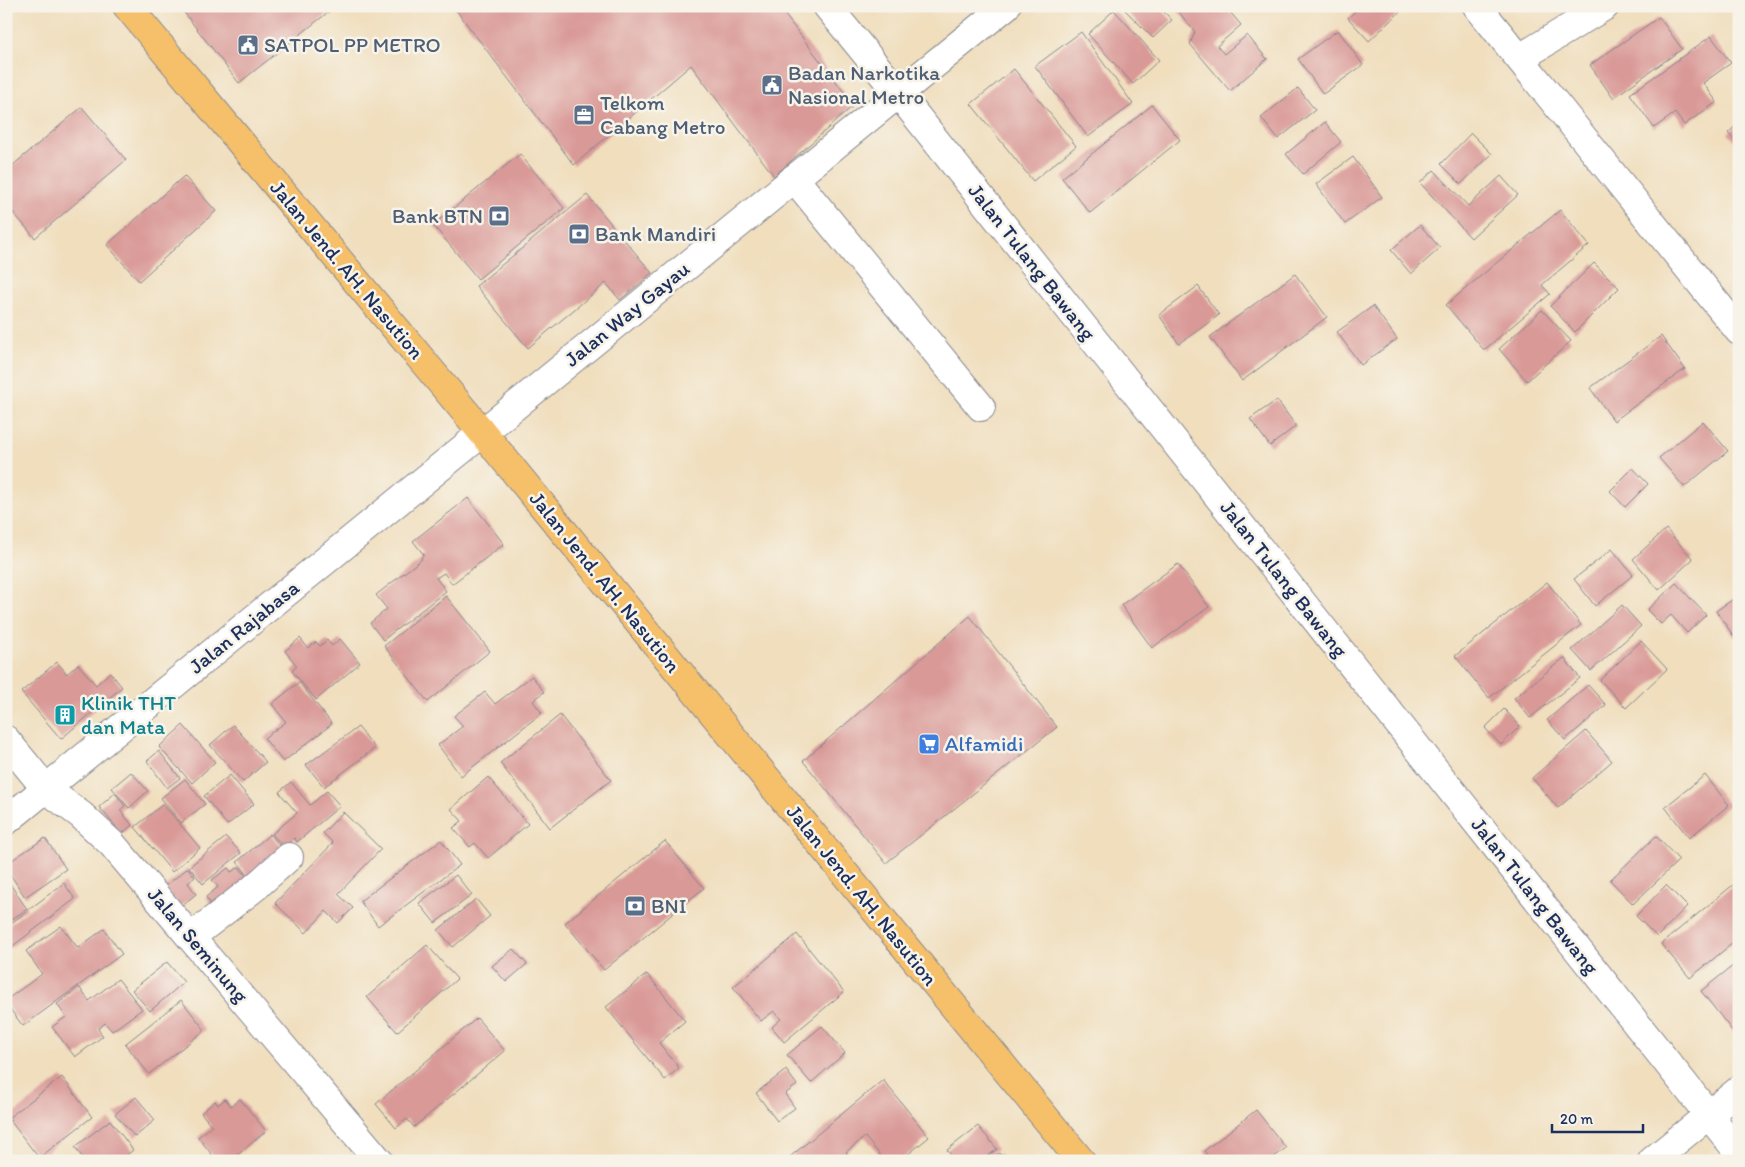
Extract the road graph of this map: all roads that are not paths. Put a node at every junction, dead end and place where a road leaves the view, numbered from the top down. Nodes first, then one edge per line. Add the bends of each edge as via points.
1 (127, 6) edge
2 (827, 6) edge
3 (1006, 6) edge
4 (1477, 6) edge
5 (1605, 6) edge
6 (1520, 58) junction
7 (898, 93) junction
8 (794, 178) junction
9 (1739, 331) edge
10 (981, 406) dead end
11 (482, 432) junction
12 (6, 740) edge
13 (46, 789) junction
14 (6, 822) edge
15 (289, 857) dead end
16 (192, 937) junction
17 (1739, 1090) edge
18 (1708, 1114) junction
19 (1739, 1153) edge
20 (379, 1161) edge
21 (1080, 1161) edge
22 (1652, 1161) edge

1 - 11 highway, Jalan Jend. AH. Nasution
2 - 7 street, Jalan Tulang Bawang
3 - 7 street, Jalan Way Gayau
4 - 6 street
5 - 6 street
6 - 9 street
7 - 8 street, Jalan Way Gayau
7 - 18 street, Jalan Tulang Bawang
8 - 10 street
8 - 11 street, Jalan Way Gayau
11 - 13 street, Jalan Rajabasa
11 - 21 highway, Jalan Jend. AH. Nasution
12 - 13 street, Jalan Seminung
13 - 14 street, Jalan Rajabasa
13 - 16 street, Jalan Seminung via 112,844
15 - 16 street
16 - 20 street, Jalan Seminung
17 - 18 street
18 - 19 street, Jalan Tulang Bawang
18 - 22 street

